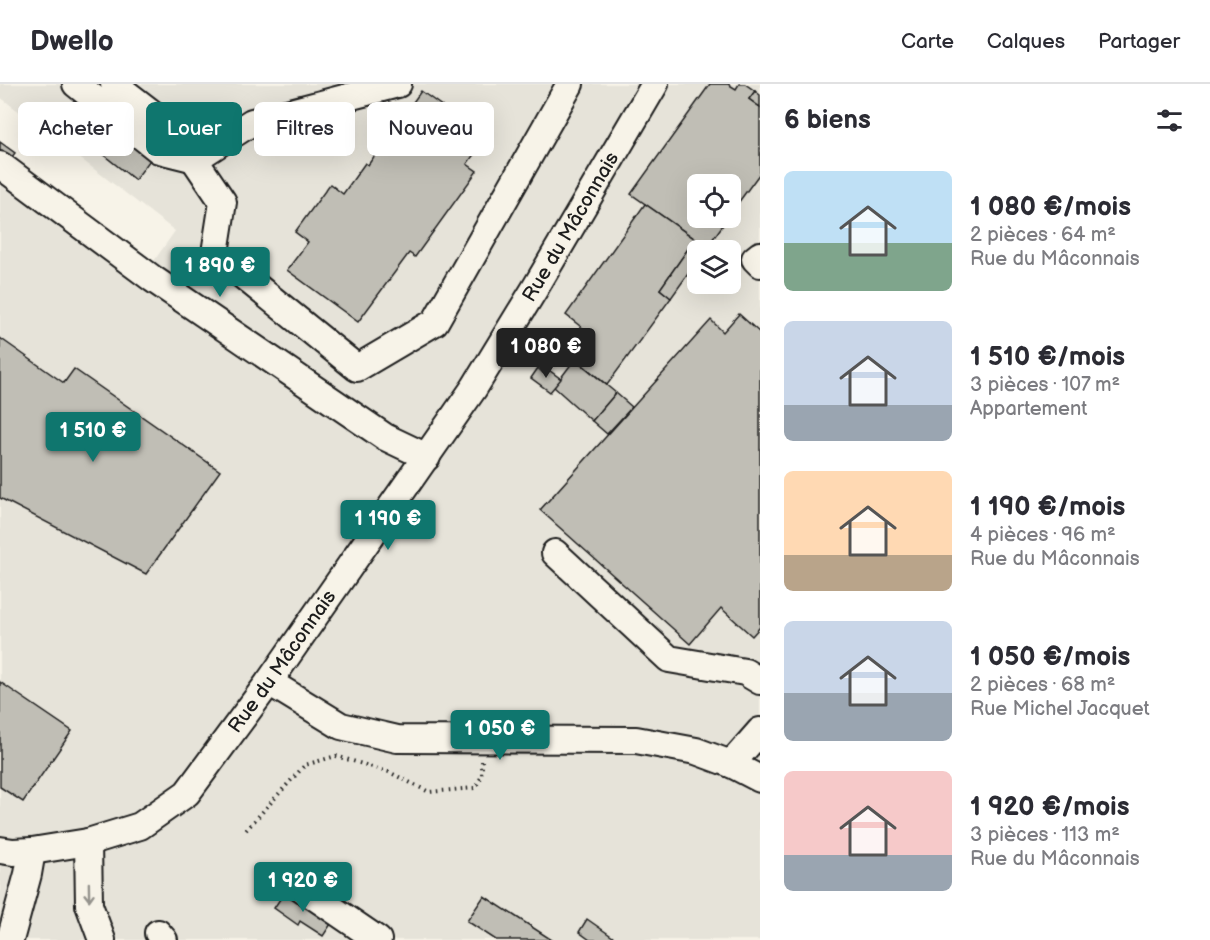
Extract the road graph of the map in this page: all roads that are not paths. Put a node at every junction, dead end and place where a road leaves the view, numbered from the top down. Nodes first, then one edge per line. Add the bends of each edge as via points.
1 (76, 84) edge
2 (114, 84) edge
3 (399, 84) edge
4 (570, 84) edge
5 (655, 84) edge
6 (195, 159) junction
7 (0, 165) edge
8 (760, 255) edge
9 (760, 264) edge
10 (427, 457) junction
11 (555, 553) dead end
12 (760, 681) edge
13 (269, 682) junction
14 (760, 731) edge
15 (731, 764) junction
16 (760, 779) edge
17 (88, 842) junction
18 (0, 849) edge
19 (32, 851) junction
20 (293, 882) dead end
21 (10, 940) edge
22 (102, 940) edge
23 (378, 940) edge

1 - 6 street via 159,150
2 - 6 street via 175,131
3 - 6 street via 252,122
4 - 6 street via 435,322 357,368 215,253 223,202
5 - 10 street, Rue du Mâconnais via 534,290
7 - 10 street via 162,285 385,437
8 - 9 street via 756,259
10 - 13 street, Rue du Mâconnais
11 - 12 street via 669,659 745,672
13 - 15 street via 341,726 397,739 636,740 696,751
13 - 17 street, Rue du Mâconnais via 187,793 140,826
14 - 15 street
15 - 16 street
17 - 19 street, Rue du Mâconnais
17 -> 22 street via 89,905
18 - 19 street, Rue du Mâconnais
19 - 21 street
20 - 23 street

